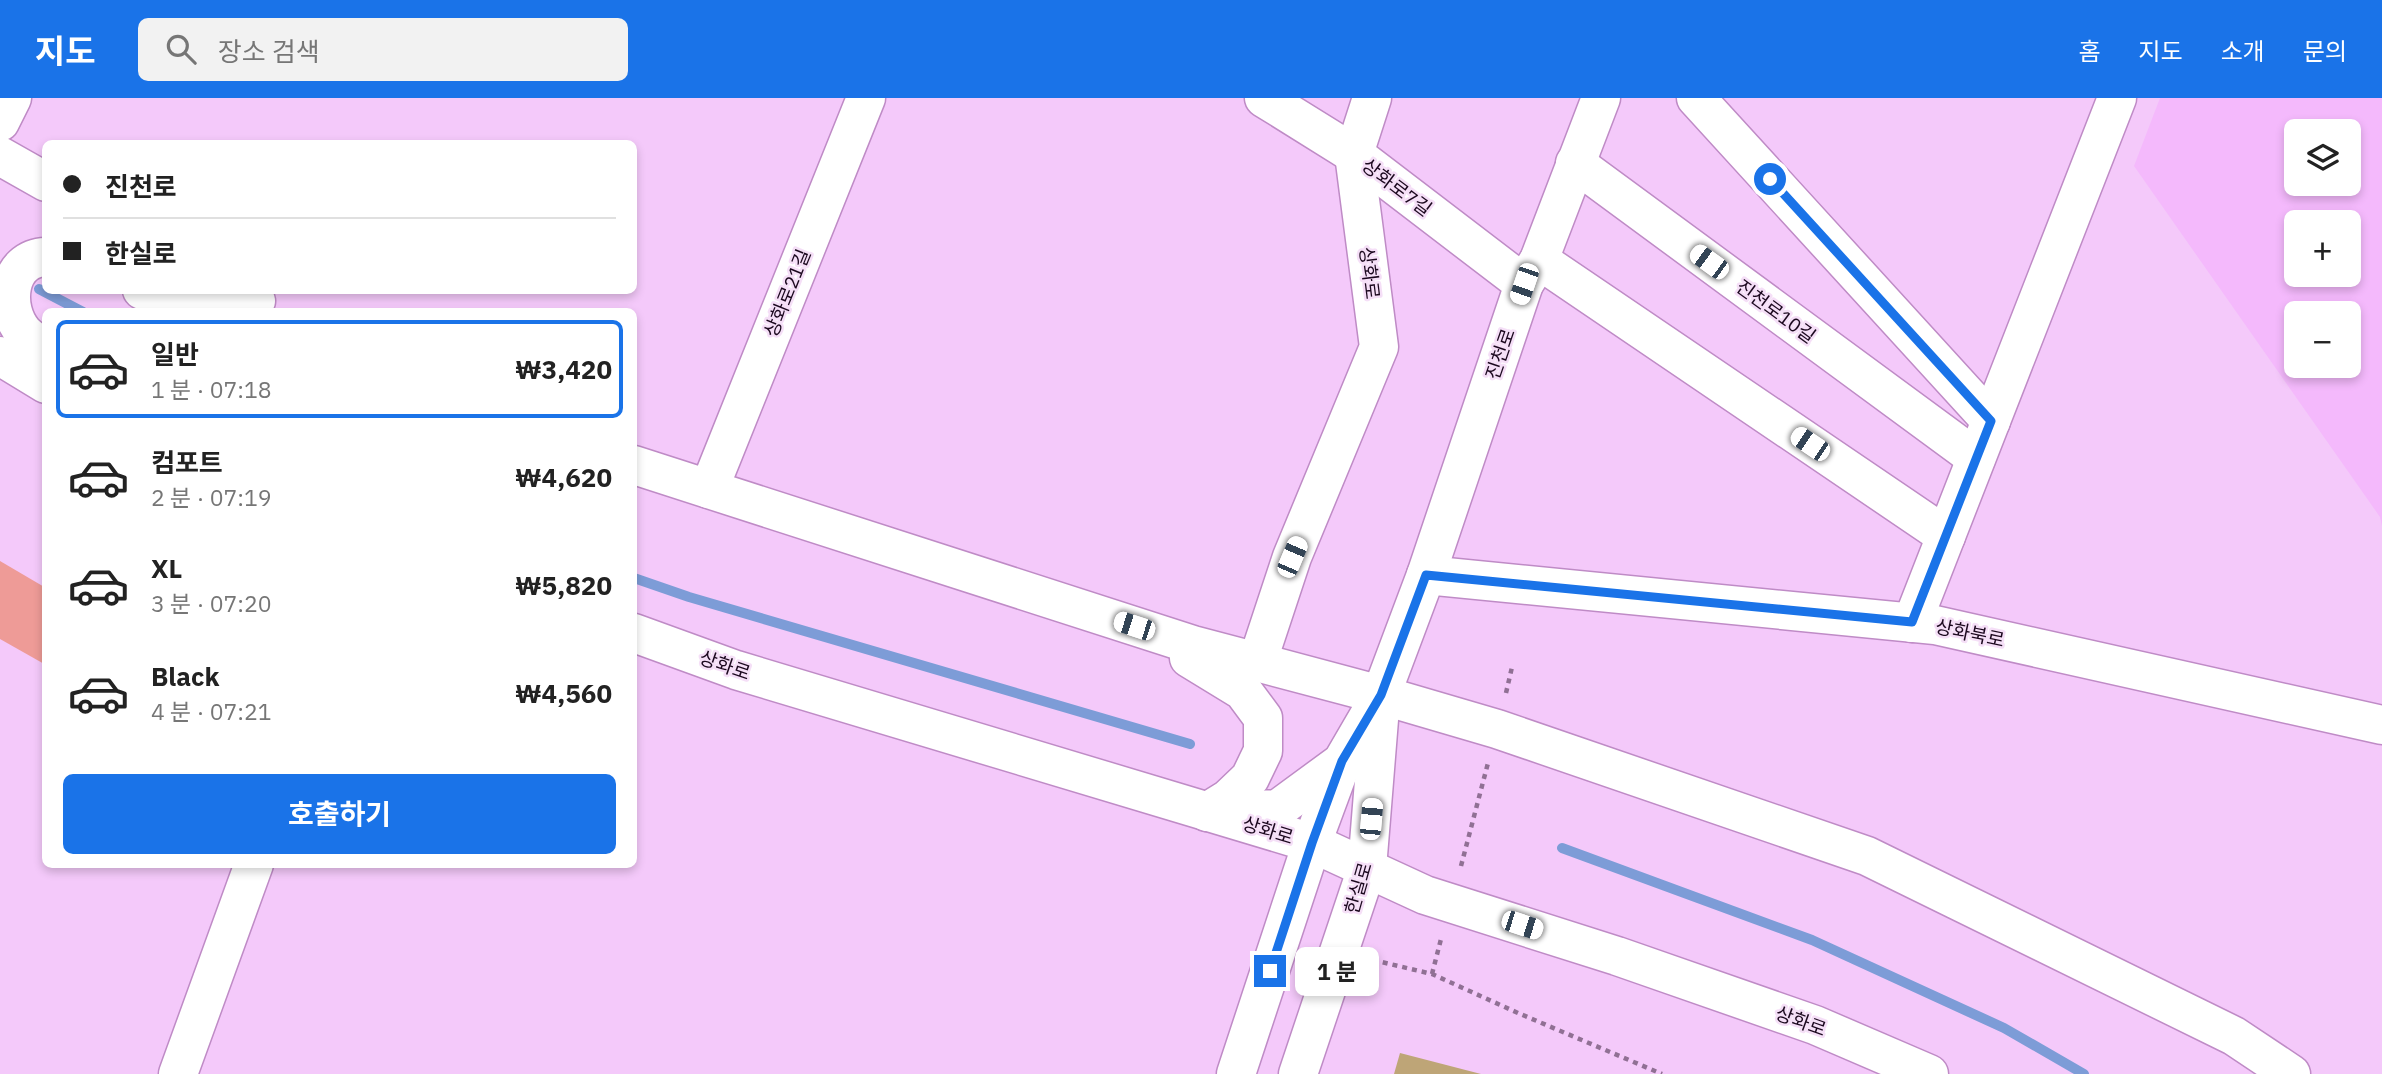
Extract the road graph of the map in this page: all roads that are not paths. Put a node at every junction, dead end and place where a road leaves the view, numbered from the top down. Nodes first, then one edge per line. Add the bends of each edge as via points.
1 (12, 98) edge
2 (866, 98) edge
3 (1264, 98) edge
4 (1373, 98) edge
5 (1601, 98) edge
6 (1696, 98) edge
7 (2117, 98) edge
8 (0, 122) edge
9 (1354, 154) junction
10 (0, 156) edge
11 (1575, 163) junction
12 (42, 180) edge
13 (42, 257) edge
14 (1531, 272) junction
15 (154, 294) edge
16 (258, 301) edge
17 (194, 308) edge
18 (205, 308) edge
19 (42, 347) edge
20 (0, 356) edge
21 (42, 382) edge
22 (1991, 421) junction
23 (1976, 458) junction
24 (637, 465) edge
25 (709, 489) junction
26 (1946, 536) junction
27 (1426, 575) junction
28 (1912, 622) junction
29 (1134, 626) junction
30 (637, 634) edge
31 (1256, 663) junction
32 (1381, 695) junction
33 (2382, 725) edge
34 (1342, 761) junction
35 (1207, 812) junction
36 (1312, 843) junction
37 (253, 868) edge
38 (1367, 868) junction
39 (178, 1074) edge
40 (1236, 1074) edge
41 (1298, 1074) edge
42 (1929, 1074) edge
43 (2291, 1074) edge

1 - 8 main road
2 - 25 main road, 상화로21길
3 - 9 main road, 상화로7길
4 - 9 main road
5 - 11 main road, 진천로
6 - 22 main road
7 - 22 main road
9 - 14 main road, 상화로7길
9 - 31 main road, 상화로 via 1379,347 1292,557
10 - 12 main road
11 - 14 main road, 진천로
11 - 23 main road, 진천로10길
13 - 19 main road via 34,257 18,269 10,307 23,332
14 - 26 main road
14 - 27 main road, 진천로
15 - 17 main road
16 - 18 main road
20 - 21 main road
22 - 23 main road
23 - 26 main road
24 - 25 main road
25 - 29 main road
26 - 28 main road
27 - 28 main road, 상화북로
27 - 32 main road, 진천로
28 - 33 main road, 상화북로
29 - 31 main road
29 - 35 main road via 1243,691 1264,718 1263,751 1250,778
30 - 35 main road, 상화로 via 736,670
31 - 32 main road
32 - 34 main road
32 - 38 main road, 한실로
32 - 43 main road via 1497,729 1867,856 2234,1036
34 - 35 main road via 1278,809
34 - 36 main road
35 - 36 main road, 상화로
36 - 38 main road, 상화로
36 - 40 main road
37 - 39 main road
38 - 41 main road, 한실로
38 - 42 main road, 상화로 via 1425,895 1815,1025

